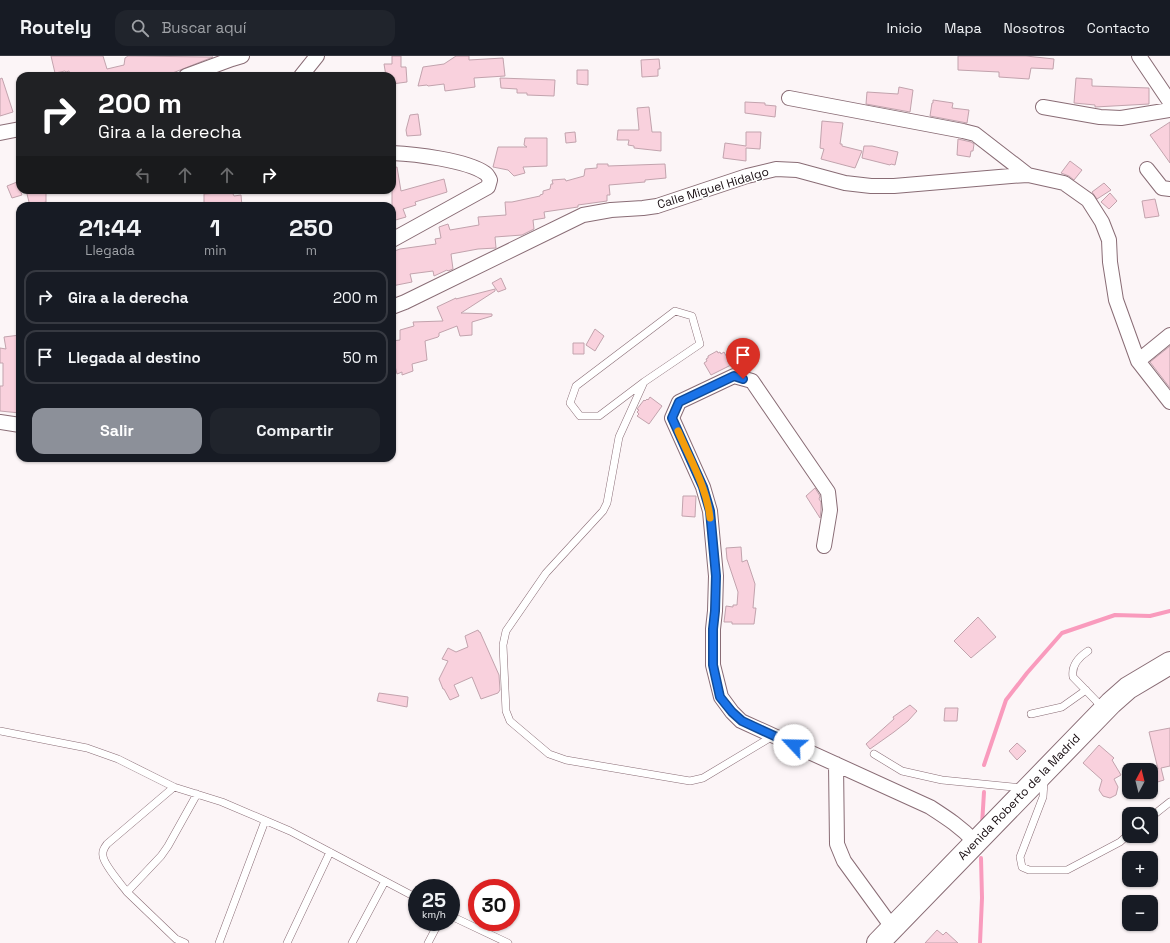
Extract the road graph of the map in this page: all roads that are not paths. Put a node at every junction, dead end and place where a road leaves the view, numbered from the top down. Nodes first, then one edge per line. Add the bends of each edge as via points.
1 (242, 56) edge
2 (317, 56) edge
3 (1139, 56) edge
4 (196, 72) edge
5 (304, 72) edge
6 (789, 98) dead end
7 (1170, 102) edge
8 (1043, 106) dead end
9 (1170, 110) edge
10 (16, 130) edge
11 (0, 133) edge
12 (396, 154) edge
13 (1147, 169) dead end
14 (1028, 175) junction
15 (1170, 189) edge
16 (396, 238) edge
17 (396, 305) edge
18 (1170, 335) edge
19 (1138, 361) junction
20 (644, 382) junction
21 (1170, 402) edge
22 (0, 422) edge
23 (16, 424) edge
24 (824, 546) dead end
25 (1088, 651) dead end
26 (1170, 663) edge
27 (1086, 690) junction
28 (1104, 709) junction
29 (1031, 714) dead end
30 (0, 731) edge
31 (773, 736) junction
32 (874, 754) dead end
33 (836, 764) junction
34 (1044, 772) junction
35 (174, 787) junction
36 (1027, 789) junction
37 (197, 794) junction
38 (1170, 802) edge
39 (1158, 811) edge
40 (265, 821) junction
41 (1122, 840) edge
42 (975, 842) junction
43 (330, 852) junction
44 (385, 881) junction
45 (127, 892) junction
46 (408, 893) edge
47 (460, 920) edge
48 (892, 927) junction
49 (434, 931) edge
50 (185, 943) edge
51 (218, 943) edge
52 (287, 943) edge
53 (352, 943) edge
54 (428, 943) edge
55 (508, 943) edge
56 (878, 943) edge

1 - 4 street
2 - 5 street
3 - 7 street
6 - 14 street, Calle Miguel Hidalgo via 975,134
8 - 9 street via 1100,117 1121,118
10 - 11 street
12 - 16 street via 470,166 487,174 490,180 488,187
13 - 15 street via 1162,188
14 - 17 street, Calle Miguel Hidalgo via 871,186 845,183 797,170 776,169 657,206 583,214
14 - 19 street, Calle Miguel Hidalgo via 1064,183 1088,200 1102,222 1109,240 1116,300
18 - 19 street
19 - 21 street, Calle Miguel Hidalgo
20 - 20 lane via 700,344 692,316 675,311 576,386 570,403 580,416 599,416
20 - 31 lane via 619,437 603,511 546,573 506,631 503,645 506,711 510,721 549,754 566,760 690,781 702,778
22 - 23 street
24 - 31 street via 830,510 828,492 752,382 734,376 679,402 672,418 703,487 710,511 716,576 713,665 720,697 742,721
25 - 27 lane via 1078,658 1072,672 1073,677
26 - 28 main road, Avenida Roberto de la Madrid via 1128,688
27 - 28 lane
27 - 29 lane via 1062,707
28 - 34 main road, Avenida Roberto de la Madrid
30 - 35 lane via 87,748 118,759
31 - 33 street
32 - 36 lane via 902,770 942,780
33 - 42 street via 930,807 953,821
33 - 48 street via 837,844 844,861
34 - 36 main road, Avenida Roberto de la Madrid
34 - 41 lane via 1043,797 1020,857 1022,867 1029,870 1067,870
35 - 37 lane
35 - 45 lane via 103,850 104,861
36 - 42 main road, Avenida Roberto de la Madrid
37 - 40 lane
37 - 45 lane via 161,856
38 - 39 lane
40 - 43 lane
40 - 51 lane
42 - 48 main road, Avenida Roberto de la Madrid
43 - 44 lane
43 - 52 lane
44 - 46 lane
44 - 53 lane
45 - 50 lane via 176,939
47 - 55 lane
48 - 56 main road, Avenida Roberto de la Madrid
49 - 54 lane

